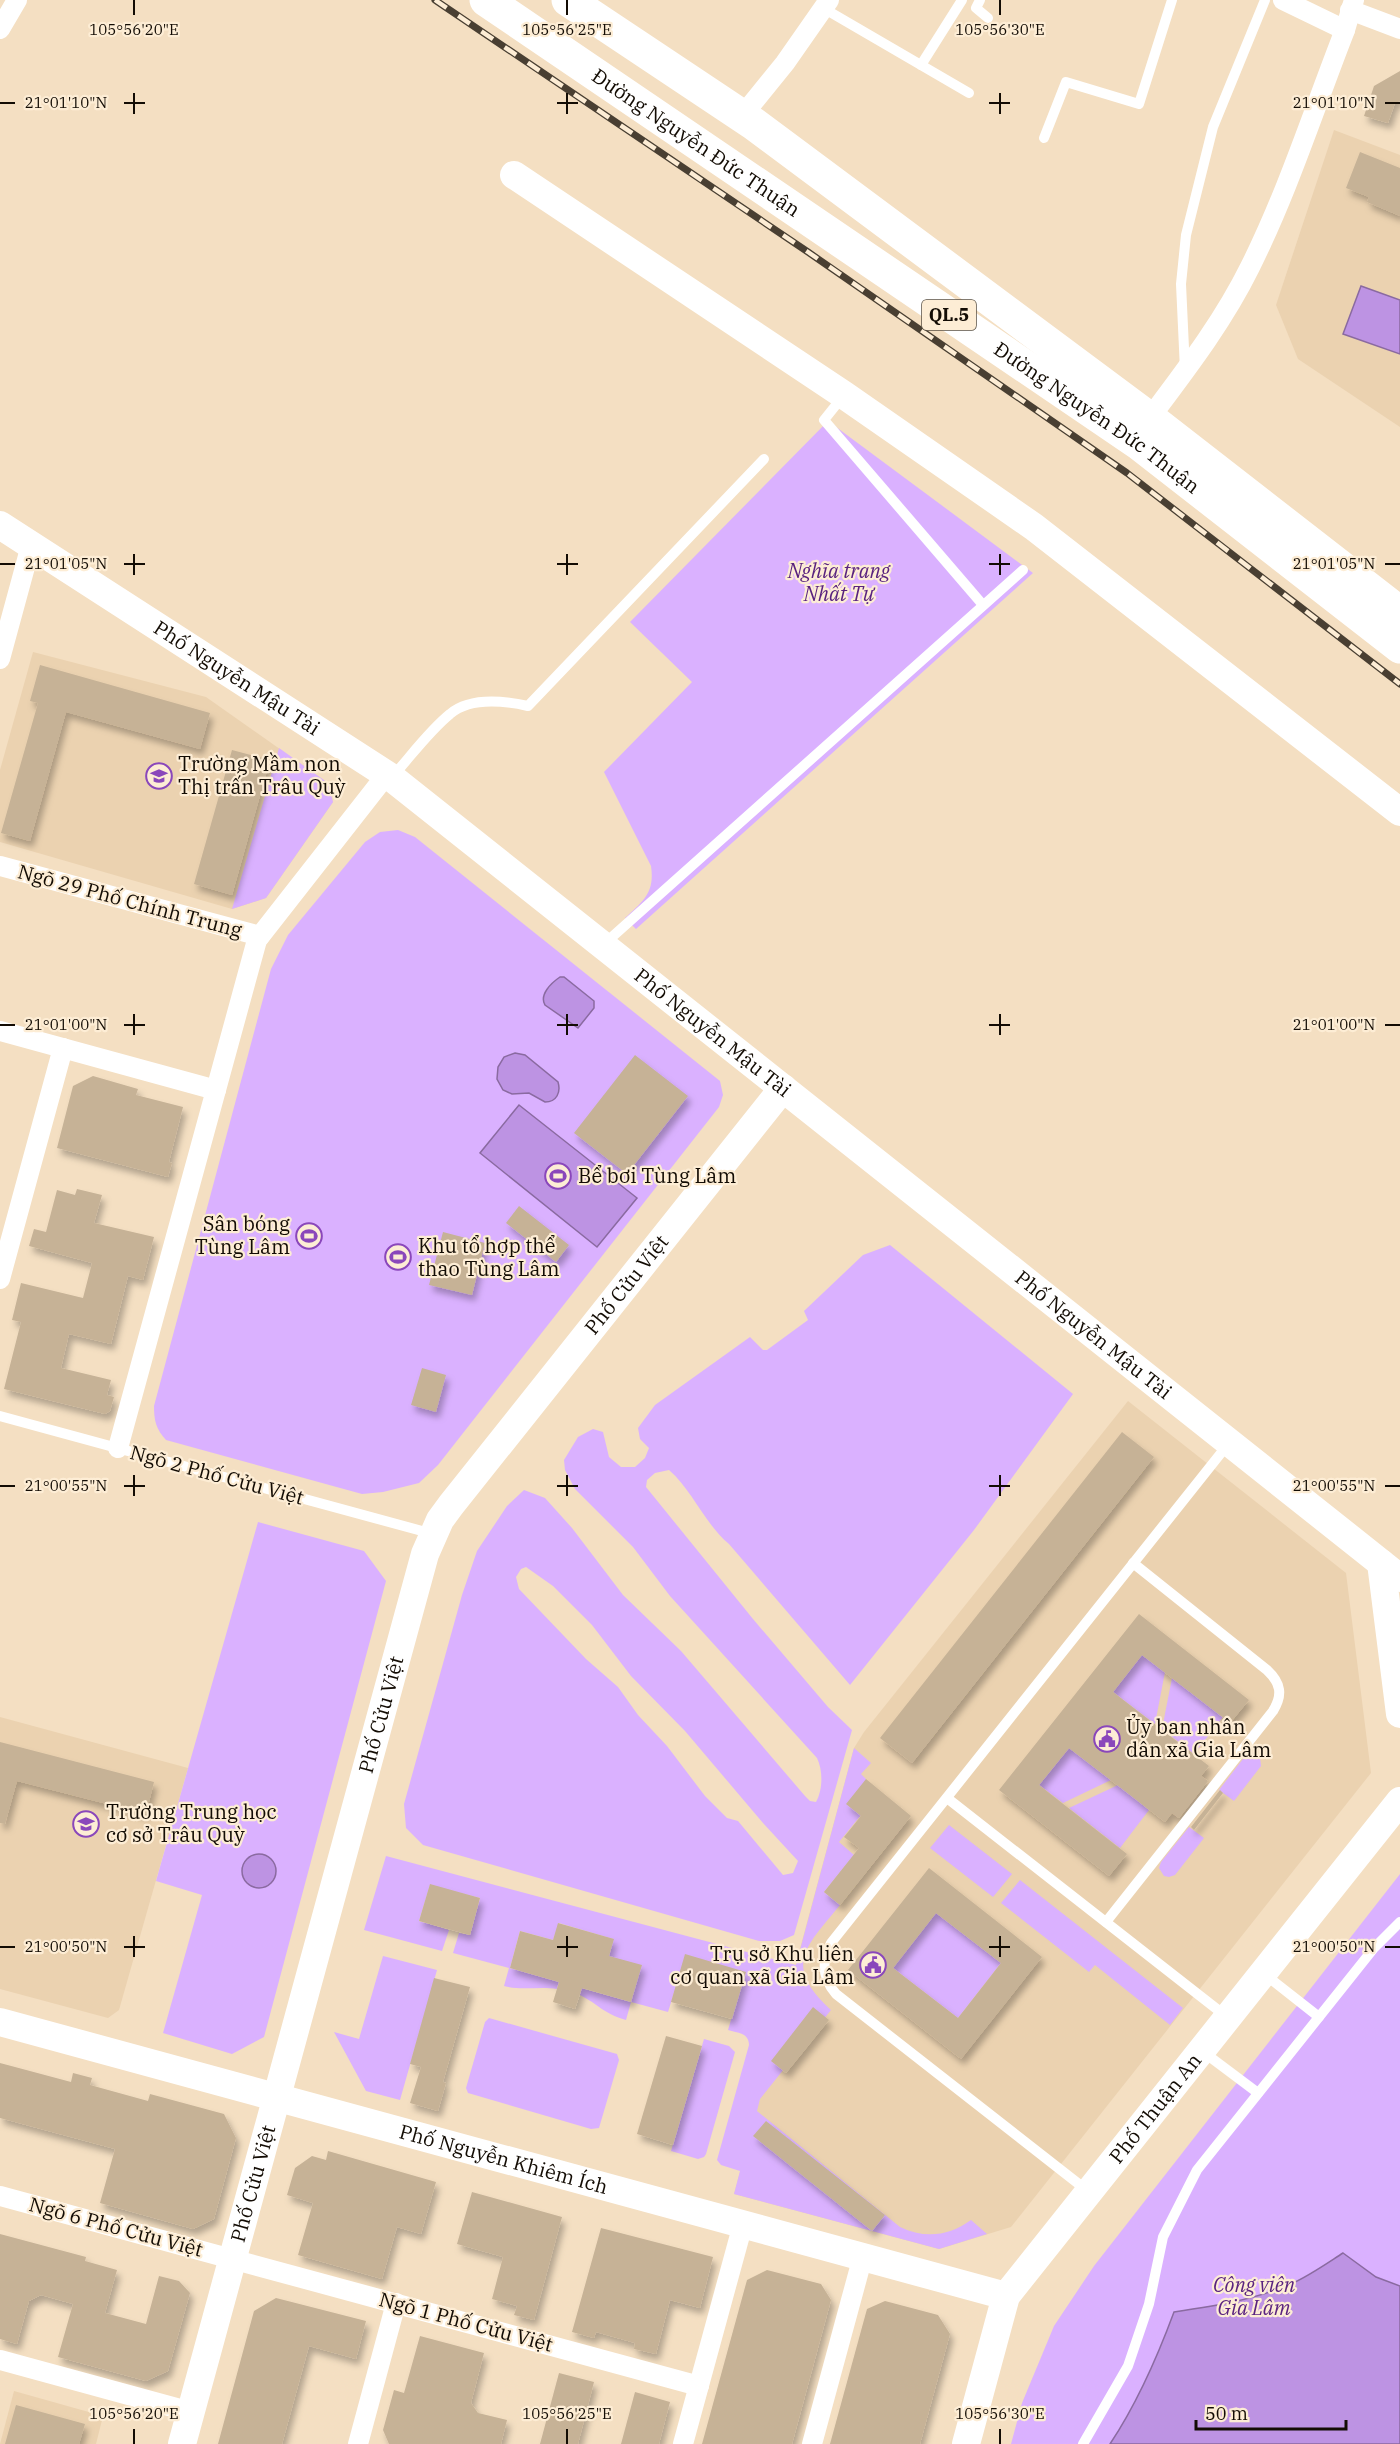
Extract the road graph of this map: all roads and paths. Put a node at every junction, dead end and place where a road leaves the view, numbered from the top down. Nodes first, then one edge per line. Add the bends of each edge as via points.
1 (17, 0) edge
2 (486, 0) edge
3 (568, 0) edge
4 (962, 0) edge
5 (980, 0) edge
6 (1172, 0) edge
7 (1265, 0) edge
8 (1283, 0) edge
9 (826, 4) edge
10 (1352, 5) edge
11 (988, 18) dead end
12 (0, 29) edge
13 (1400, 29) edge
14 (1345, 30) junction
15 (921, 65) junction
16 (969, 93) dead end
17 (742, 116) junction
18 (1044, 138) dead end
19 (514, 175) dead end
20 (1185, 370) junction
21 (844, 395) junction
22 (1149, 419) junction
23 (764, 459) dead end
24 (0, 525) edge
25 (31, 545) junction
26 (1023, 570) dead end
27 (983, 605) junction
28 (1400, 613) edge
29 (1400, 647) edge
30 (0, 659) edge
31 (390, 776) junction
32 (1400, 812) edge
33 (0, 866) edge
34 (260, 936) junction
35 (603, 945) junction
36 (0, 1031) edge
37 (63, 1048) junction
38 (783, 1088) junction
39 (216, 1090) junction
40 (4, 1247) edge
41 (0, 1279) edge
42 (0, 1416) edge
43 (1230, 1443) junction
44 (118, 1448) junction
45 (433, 1534) junction
46 (1133, 1563) junction
47 (1391, 1571) edge
48 (1400, 1714) edge
49 (947, 1798) junction
50 (1400, 1801) edge
51 (1106, 1922) junction
52 (1400, 1922) edge
53 (1263, 1973) junction
54 (1319, 2017) junction
55 (1228, 2018) junction
56 (0, 2022) edge
57 (1202, 2051) junction
58 (1258, 2093) junction
59 (277, 2097) junction
60 (1089, 2192) junction
61 (0, 2196) edge
62 (743, 2224) junction
63 (863, 2256) junction
64 (233, 2259) junction
65 (1006, 2296) junction
66 (396, 2303) junction
67 (0, 2360) edge
68 (699, 2385) junction
69 (191, 2412) junction
70 (182, 2444) edge
71 (358, 2444) edge
72 (683, 2444) edge
73 (812, 2444) edge
74 (966, 2444) edge
75 (1083, 2444) edge

1 - 12 street
2 - 29 highway, Đường Nguyễn Đức Thuận / QL.5 via 1138,443
3 - 17 highway, Đường Nguyễn Đức Thuận / QL.5
4 - 15 lane
5 - 11 lane via 976,8
6 - 18 lane via 1139,104 1066,82
7 - 20 lane via 1213,128 1186,235 1181,284
8 - 14 street
9 - 15 lane
9 - 17 street
10 - 13 street
10 - 14 street
14 - 20 street via 1250,268
15 - 16 lane
17 - 22 highway, Đường Nguyễn Đức Thuận / QL.5
19 - 21 street
20 - 22 street
21 - 27 lane via 824,420
21 - 32 street via 1042,534
22 - 28 highway, Đường Nguyễn Đức Thuận / QL.5
23 - 31 lane via 528,706 480,703 451,712
24 - 25 street, Phố Nguyễn Mậu Tài
25 - 30 street
25 - 31 street, Phố Nguyễn Mậu Tài
26 - 27 lane
27 - 35 lane
31 - 34 street
31 - 35 street, Phố Nguyễn Mậu Tài
33 - 34 street, Ngõ 29 Phố Chính Trung
34 - 39 street
35 - 38 street, Phố Nguyễn Mậu Tài
36 - 37 street
37 - 39 street
37 - 40 street
38 - 43 street, Phố Nguyễn Mậu Tài
38 - 45 street, Phố Cửu Việt via 458,1496
39 - 44 street
40 - 41 street
42 - 44 lane, Ngõ 2 Phố Cửu Việt
43 - 46 lane
43 - 47 street, Phố Nguyễn Mậu Tài
44 - 45 lane, Ngõ 2 Phố Cửu Việt
45 - 59 street, Phố Cửu Việt
46 - 49 lane
46 - 51 lane via 1267,1670 1279,1685 1280,1694 1273,1711
47 - 48 street
49 - 51 lane
49 - 60 lane via 831,1943 824,1974 836,1994
50 - 53 street, Phố Thuận An
51 - 55 lane
52 - 54 lane
53 - 54 lane
53 - 55 street, Phố Thuận An
54 - 58 lane
55 - 57 street, Phố Thuận An
56 - 59 street, Phố Nguyễn Khiêm Ích
57 - 58 lane
57 - 60 street, Phố Thuận An
58 - 75 lane via 1197,2170 1168,2228 1128,2366
59 - 62 street, Phố Nguyễn Khiêm Ích
59 - 64 street, Phố Cửu Việt
60 - 65 street, Phố Thuận An
61 - 64 street, Ngõ 6 Phố Cửu Việt
62 - 63 street, Phố Nguyễn Khiêm Ích
62 - 68 street
63 - 65 street, Phố Nguyễn Khiêm Ích
63 - 73 street
64 - 66 street, Ngõ 1 Phố Cửu Việt
64 - 69 street, Phố Cửu Việt
65 - 74 street, Phố Thuận An
66 - 68 street, Ngõ 1 Phố Cửu Việt
66 - 71 street
67 - 69 street
68 - 72 street
69 - 70 street, Phố Cửu Việt

